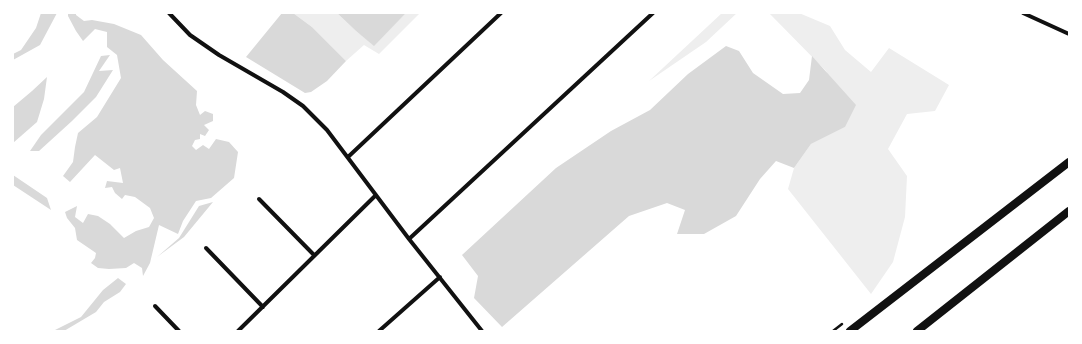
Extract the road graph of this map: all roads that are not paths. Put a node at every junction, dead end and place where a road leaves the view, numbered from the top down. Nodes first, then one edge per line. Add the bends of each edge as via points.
1 (169, 13) edge
2 (501, 13) edge
3 (653, 13) edge
4 (1023, 13) edge
5 (1069, 34) edge
6 (348, 157) junction
7 (1069, 162) edge
8 (376, 195) junction
9 (259, 199) dead end
10 (1069, 211) edge
11 (409, 239) junction
12 (206, 248) dead end
13 (314, 255) junction
14 (440, 277) junction
15 (155, 306) dead end
16 (263, 307) junction
17 (179, 331) edge
18 (238, 331) edge
19 (380, 331) edge
20 (482, 331) edge
21 (850, 331) edge
22 (918, 331) edge

1 - 6 street via 190,35 303,106 327,130
2 - 6 street
3 - 11 street
4 - 5 street
6 - 8 street
7 - 21 main road
8 - 11 street
8 - 13 street
9 - 13 street
10 - 22 main road
11 - 14 street
12 - 16 street
13 - 16 street
14 - 19 street
14 - 20 street
15 - 17 street
16 - 18 street

